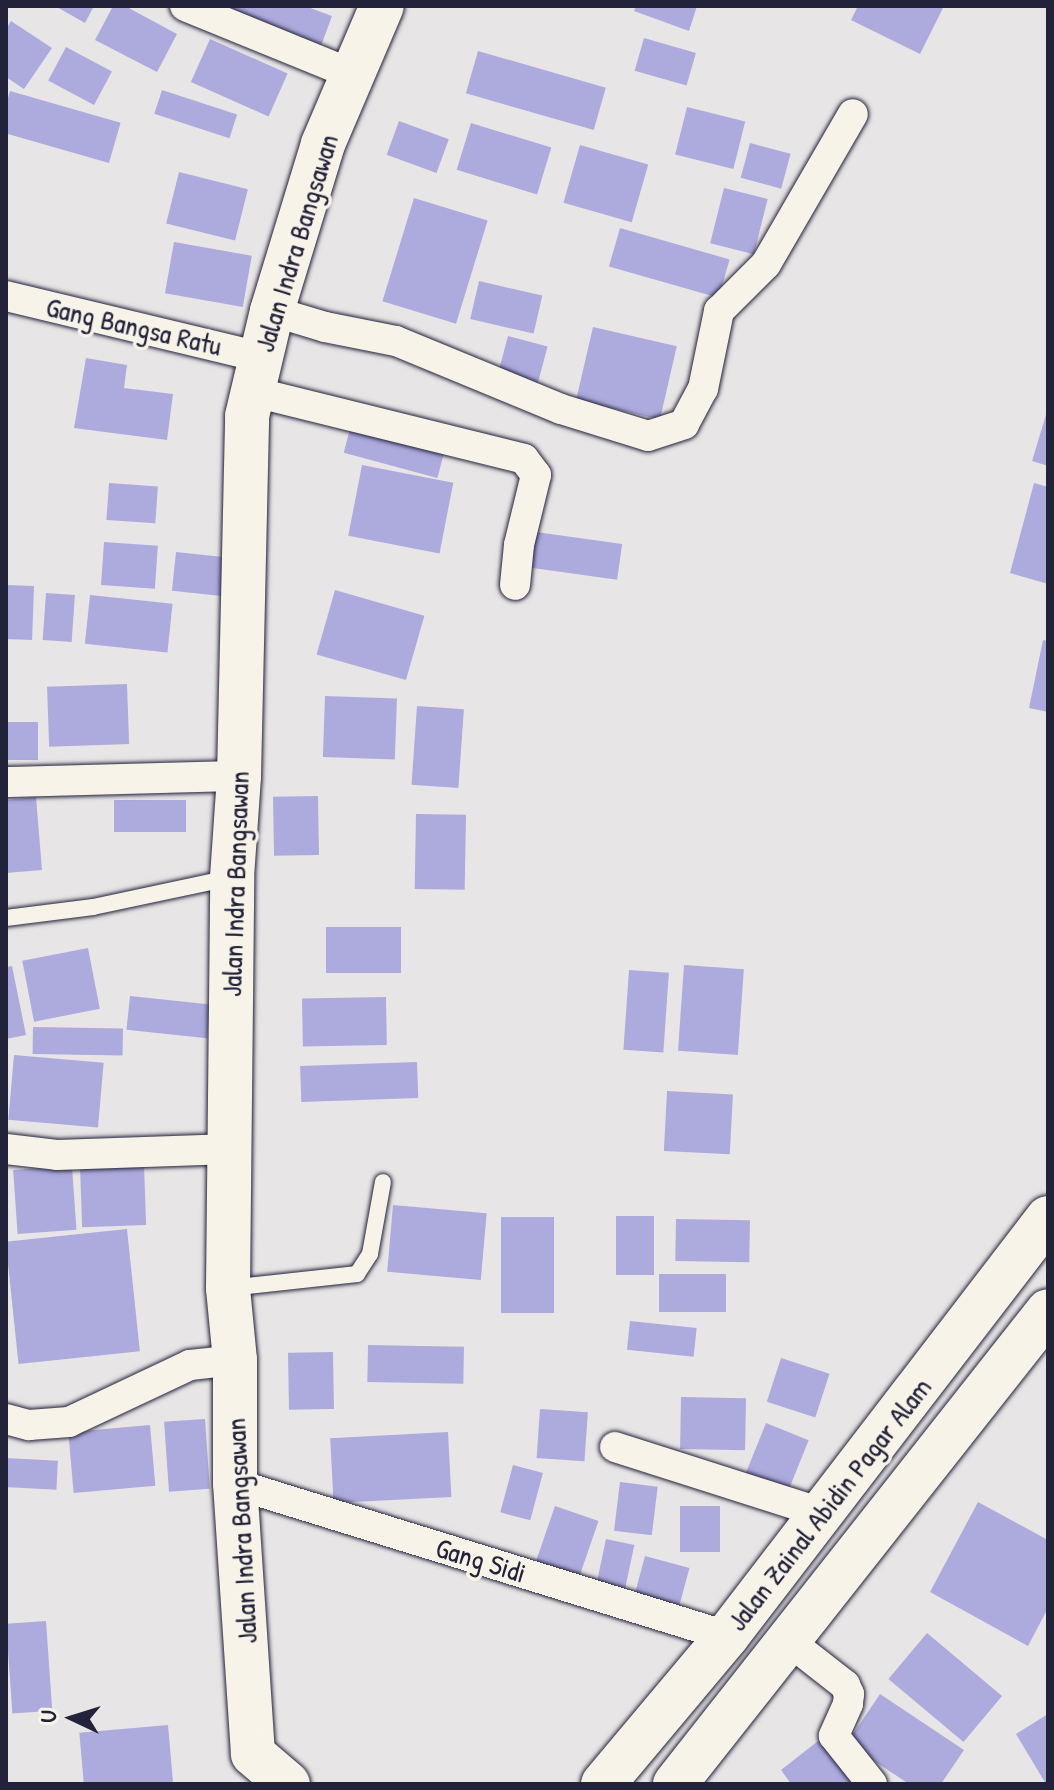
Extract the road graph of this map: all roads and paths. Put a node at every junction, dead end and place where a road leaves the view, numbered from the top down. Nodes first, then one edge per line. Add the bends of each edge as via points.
1 (185, 6) edge
2 (382, 6) edge
3 (352, 74) junction
4 (853, 114) dead end
5 (6, 296) edge
6 (272, 311) junction
7 (257, 374) junction
8 (515, 585) dead end
9 (239, 776) junction
10 (6, 782) edge
11 (232, 877) junction
12 (6, 918) edge
13 (6, 1149) edge
14 (232, 1149) junction
15 (383, 1182) dead end
16 (1048, 1218) edge
17 (228, 1288) junction
18 (1048, 1311) edge
19 (235, 1360) junction
20 (6, 1419) edge
21 (615, 1447) dead end
22 (235, 1484) junction
23 (822, 1513) junction
24 (727, 1636) junction
25 (790, 1642) junction
26 (252, 1769) edge
27 (288, 1784) edge
28 (603, 1784) edge
29 (675, 1784) edge
30 (872, 1784) edge

1 - 3 street
2 - 3 main road, Jalan Indra Bangsawan
3 - 6 main road, Jalan Indra Bangsawan via 323,144
4 - 6 street via 766,264 719,311 703,389 684,424 648,436 561,409 396,341
5 - 7 street, Gang Bangsa Ratu
6 - 7 main road, Jalan Indra Bangsawan
7 - 8 street, Gang Bangsa Ratu via 524,459 536,475
7 - 9 main road, Jalan Indra Bangsawan via 247,416 243,475
9 - 10 street
9 - 11 main road, Jalan Indra Bangsawan
11 - 12 lane via 93,907
11 - 14 main road, Jalan Indra Bangsawan
13 - 14 street via 57,1155
14 - 17 main road, Jalan Indra Bangsawan
15 - 17 lane via 370,1254 357,1274
16 - 23 main road, Jalan Zainal Abidin Pagar Alam
17 - 19 main road, Jalan Indra Bangsawan
18 - 25 main road, Jalan Zainal Abidin Pagar Alam
19 - 20 street via 190,1365 69,1422 29,1425
19 - 22 main road, Jalan Indra Bangsawan
21 - 23 street
22 - 24 street, Gang Sidi
22 - 26 main road, Jalan Indra Bangsawan
23 - 24 main road, Jalan Zainal Abidin Pagar Alam
24 - 28 main road, Jalan Zainal Abidin Pagar Alam
25 - 29 main road, Jalan Zainal Abidin Pagar Alam
25 - 30 street via 845,1685 848,1704 834,1736
26 - 27 main road

